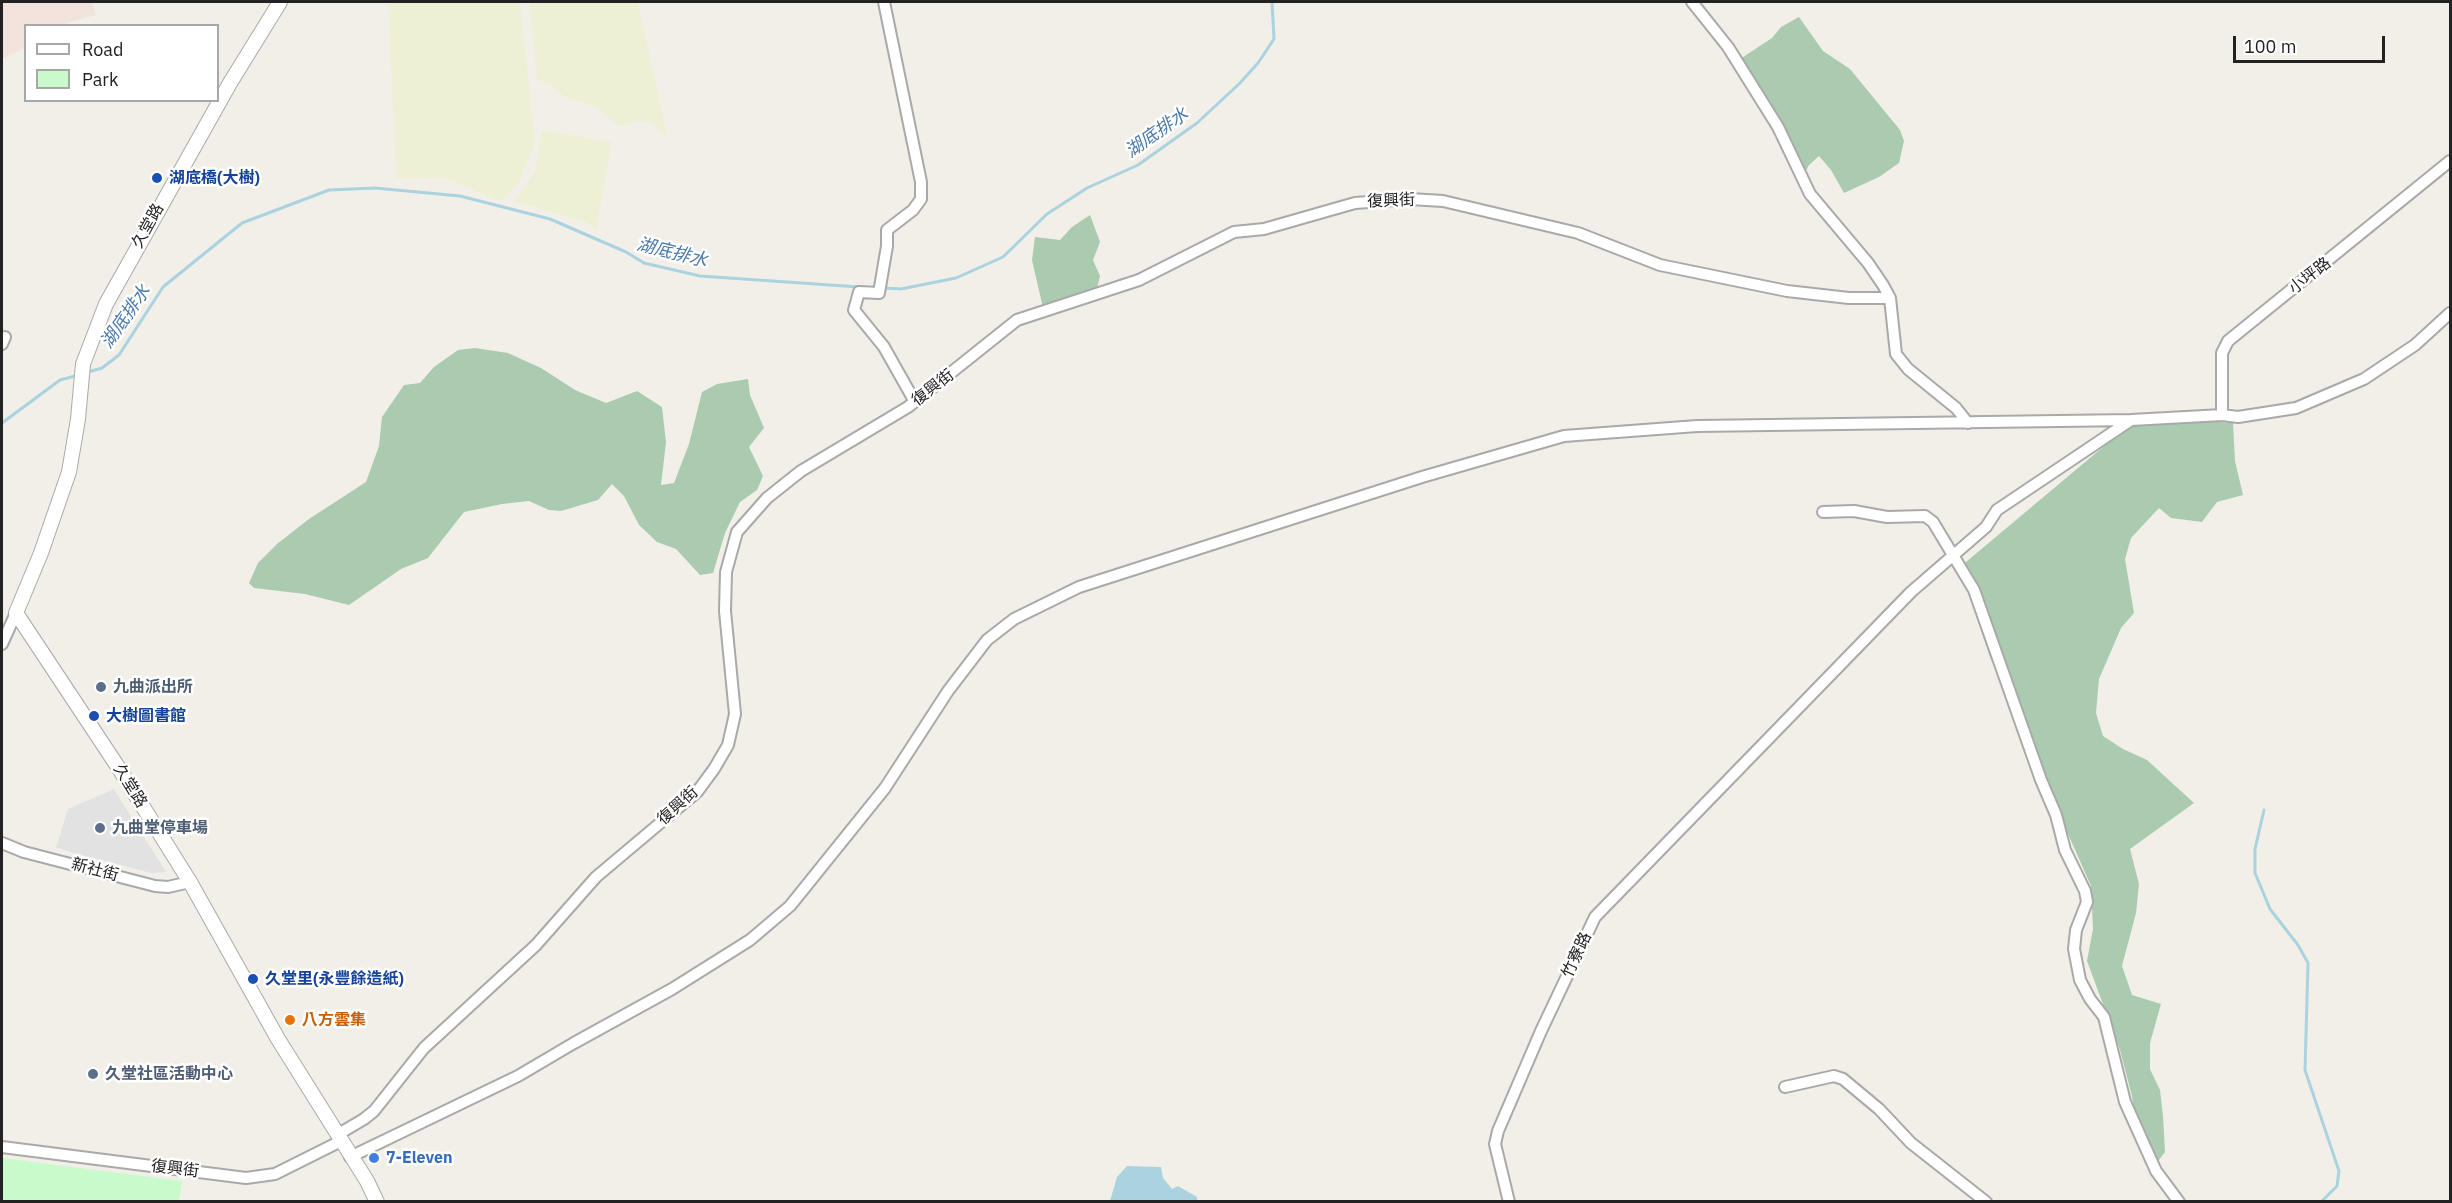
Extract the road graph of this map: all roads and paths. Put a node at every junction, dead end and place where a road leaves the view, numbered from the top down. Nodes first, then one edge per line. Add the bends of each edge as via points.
1 (280, 2) edge
2 (884, 2) edge
3 (1692, 2) edge
4 (219, 101) edge
5 (219, 102) edge
6 (2451, 161) edge
7 (1890, 298) junction
8 (2451, 313) edge
9 (915, 402) junction
10 (2222, 416) junction
11 (2131, 420) junction
12 (1968, 423) junction
13 (1824, 512) dead end
14 (1953, 555) junction
15 (9, 612) edge
16 (2, 644) edge
17 (2, 843) edge
18 (190, 882) junction
19 (1785, 1086) dead end
20 (339, 1138) junction
21 (2, 1147) edge
22 (350, 1156) junction
23 (376, 1200) edge
24 (1509, 1202) edge
25 (1986, 1202) edge
26 (2179, 1202) edge

1 - 4 street, 久堂路
2 - 9 street via 921,182 921,199 887,230 879,293 859,292 854,310 884,347
3 - 7 street via 1728,47 1778,127 1810,195 1868,263
5 - 15 street, 久堂路 via 106,304 82,364 69,472 41,553
6 - 10 street, 小坪路 via 2229,341 2222,353
7 - 9 street, 復興街 via 1787,291 1660,265 1578,233 1443,201 1355,203 1264,229 1234,232 1139,280 1017,320
7 - 12 street via 1896,354
8 - 10 street via 2415,345 2364,379 2296,408
9 - 20 street, 復興街 via 801,471 767,498 737,532 726,572 725,611 735,714 728,745 697,792 596,878 536,945 424,1048 374,1111
10 - 11 street
11 - 12 street
11 - 14 street, 竹寮路 via 1997,510 1986,527
12 - 22 street via 1697,426 1564,436 1422,477 1079,587 1014,619 987,640 878,797 790,906 750,940 518,1076
13 - 14 street via 1925,516
14 - 24 street, 竹寮路 via 1911,592 1595,917 1498,1131 1495,1144
14 - 26 street via 1974,590 2065,850 2085,891 2086,902 2074,949 2080,980 2104,1017 2125,1102 2156,1171
15 - 16 street
15 - 18 street, 久堂路 via 120,770
17 - 18 street, 新社街 via 155,886
18 - 20 street, 久堂路
19 - 25 street via 1834,1076 1843,1079 1880,1109 1911,1143
20 - 21 street, 復興街 via 275,1174 246,1178
20 - 22 street, 久堂路
22 - 23 street, 久堂路

